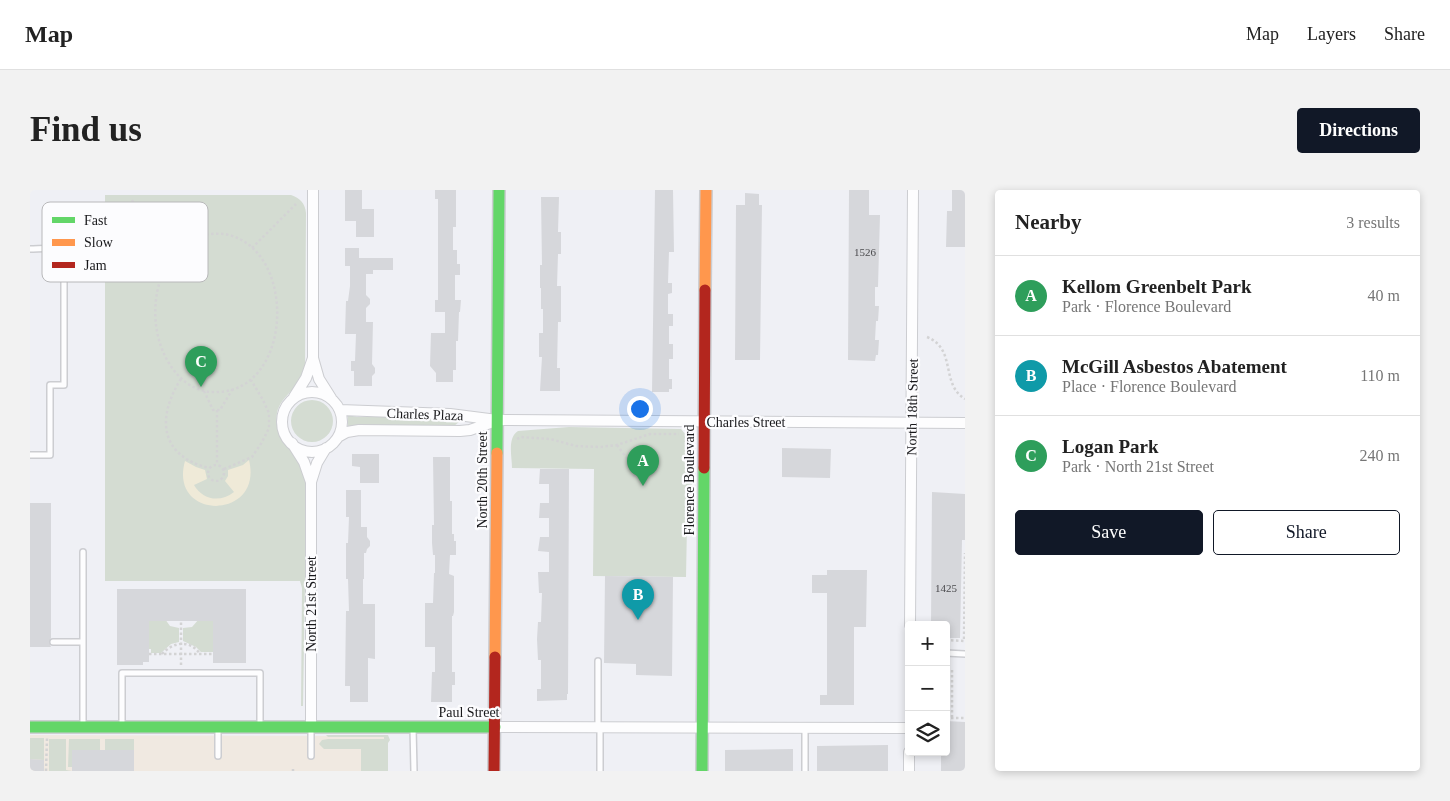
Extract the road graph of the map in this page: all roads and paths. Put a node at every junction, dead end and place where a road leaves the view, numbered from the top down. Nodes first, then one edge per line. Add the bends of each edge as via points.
1 (313, 190) edge
2 (499, 190) edge
3 (706, 190) edge
4 (913, 190) edge
5 (296, 204) dead end
6 (208, 235) edge
7 (252, 248) junction
8 (64, 282) edge
9 (161, 282) edge
10 (927, 337) dead end
11 (313, 358) junction
12 (181, 379) junction
13 (251, 380) junction
14 (232, 390) junction
15 (204, 391) junction
16 (331, 398) junction
17 (293, 399) junction
18 (965, 399) edge
19 (216, 410) junction
20 (340, 410) junction
21 (497, 420) junction
22 (704, 422) junction
23 (912, 422) junction
24 (965, 423) edge
25 (680, 434) dead end
26 (338, 437) junction
27 (517, 439) dead end
28 (292, 444) junction
29 (617, 445) junction
30 (326, 448) junction
31 (30, 455) edge
32 (217, 465) junction
33 (209, 468) junction
34 (224, 469) junction
35 (634, 478) dead end
36 (311, 482) junction
37 (83, 552) dead end
38 (965, 554) edge
39 (181, 621) dead end
40 (910, 621) edge
41 (950, 640) edge
42 (53, 642) dead end
43 (83, 642) junction
44 (181, 644) junction
45 (950, 653) edge
46 (149, 654) dead end
47 (162, 654) junction
48 (181, 654) junction
49 (200, 654) junction
50 (213, 654) dead end
51 (965, 654) edge
52 (598, 661) dead end
53 (181, 666) dead end
54 (952, 670) dead end
55 (952, 718) joint
56 (965, 718) edge
57 (30, 727) edge
58 (122, 727) junction
59 (218, 727) junction
60 (260, 727) junction
61 (311, 727) junction
62 (413, 727) junction
63 (494, 727) junction
64 (83, 728) junction
65 (599, 728) junction
66 (702, 728) junction
67 (805, 728) junction
68 (905, 728) edge
69 (46, 737) dead end
70 (218, 756) dead end
71 (311, 756) dead end
72 (909, 756) edge
73 (46, 771) edge
74 (414, 771) edge
75 (494, 771) edge
76 (600, 771) edge
77 (702, 771) edge
78 (805, 771) edge
79 (909, 771) edge

1 - 11 street
2 - 21 street, North 20th Street
3 - 22 street, Florence Boulevard
4 - 23 street, North 18th Street
5 - 7 path
6 - 7 path via 231,236
7 - 13 path via 270,273 277,312 271,349
8 - 31 lane via 64,385 50,385 50,455
9 - 12 path via 154,313 159,343
10 - 18 path via 940,345 948,362 951,383
11 - 16 street via 319,379
11 - 17 street
12 - 15 path
12 - 33 path via 167,408 168,438 182,456
13 - 14 path
13 - 34 path via 269,414 269,428 252,457
14 - 15 path
14 - 19 path via 220,410
15 - 19 path via 213,410
16 - 17 street via 306,392
16 - 20 street
17 - 28 street via 282,420 285,435
19 - 32 path
20 - 21 street, Charles Plaza via 469,415
20 - 26 street via 342,429
21 - 22 street, Charles Street
21 - 26 street, Charles Plaza via 470,430 359,430
21 - 63 street, North 20th Street
22 - 23 street, Charles Street
22 - 66 street, Florence Boulevard
23 - 24 street, Charles Street
23 - 40 street, North 18th Street
25 - 29 path via 650,434
26 - 30 street
27 - 29 path via 550,439 586,447
28 - 30 street via 307,451
28 - 36 street via 304,462
29 - 35 path via 633,467
30 - 36 street
32 - 33 path
32 - 34 path
33 - 34 path via 210,478 217,481 224,477
36 - 61 street, North 21st Street
37 - 43 lane
38 - 41 path via 964,640
39 - 44 path
42 - 43 lane
43 - 64 lane
44 - 47 path via 169,647
44 - 48 path
44 - 49 path via 192,646
45 - 51 lane
46 - 47 path
47 - 48 path
48 - 49 path
48 - 53 path
49 - 50 path
52 - 65 lane
54 - 55 path
55 - 56 path
57 - 64 street, Paul Street
58 - 59 street, Paul Street
58 - 60 lane via 122,673 260,673
58 - 64 street, Paul Street
59 - 60 street, Paul Street
59 - 70 lane
60 - 61 street, Paul Street
61 - 62 street, Paul Street
61 - 71 lane
62 - 63 street, Paul Street
62 - 74 lane
63 - 65 street, Paul Street
63 - 75 street, North 20th Street
65 - 66 street, Paul Street
65 - 76 lane
66 - 67 street, Paul Street
66 - 77 street, Florence Boulevard
67 - 68 street, Paul Street
67 - 78 lane
69 - 73 path
72 - 79 street

